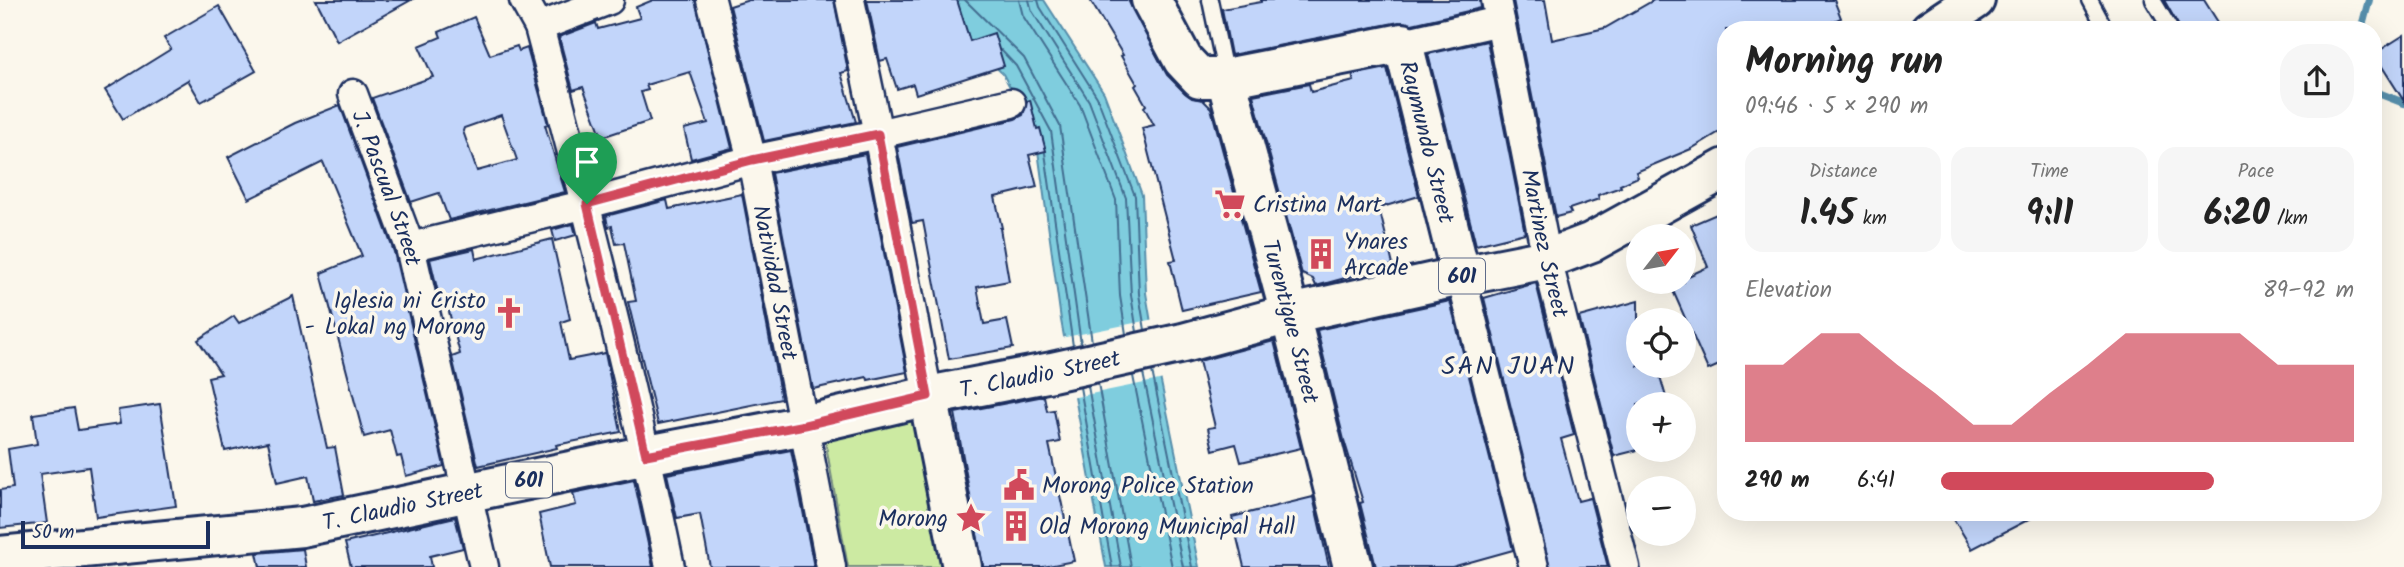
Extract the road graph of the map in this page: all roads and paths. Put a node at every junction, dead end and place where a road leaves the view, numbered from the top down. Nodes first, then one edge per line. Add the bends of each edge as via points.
1 (523, 0) edge
2 (609, 0) edge
3 (711, 0) edge
4 (850, 0) edge
5 (1151, 0) edge
6 (1210, 0) edge
7 (1975, 0) edge
8 (2090, 0) edge
9 (2152, 0) edge
10 (1498, 10) edge
11 (1944, 21) edge
12 (2101, 21) edge
13 (2165, 21) edge
14 (539, 27) junction
15 (1403, 43) junction
16 (1226, 78) junction
17 (353, 94) dead end
18 (1011, 103) dead end
19 (878, 134) junction
20 (752, 160) junction
21 (1717, 173) edge
22 (587, 204) junction
23 (410, 247) junction
24 (1547, 259) junction
25 (1461, 276) junction
26 (1290, 314) junction
27 (928, 396) junction
28 (805, 425) junction
29 (646, 455) junction
30 (466, 494) junction
31 (0, 556) edge
32 (484, 567) edge
33 (670, 567) edge
34 (831, 567) edge
35 (962, 567) edge
36 (1353, 567) edge
37 (1534, 567) edge
38 (1625, 567) edge

1 - 14 street
2 - 14 street
3 - 20 street, Natividad Street
4 - 19 street
5 - 16 main road via 1184,60 1200,78
6 - 16 lane
7 - 11 main road
8 - 12 lane
9 - 13 lane
10 - 15 street
10 - 24 street, Martinez Street
14 - 22 street
15 - 16 main road
15 - 25 main road, Raymundo Street
16 - 26 main road, Turentigue Street
17 - 23 street, J. Pascual Street
18 - 19 street
19 - 20 street
19 - 27 street
20 - 22 street
20 - 28 street, Natividad Street
21 - 24 main road, T. Claudio Street / 601 via 1592,242
22 - 23 street
22 - 29 street
23 - 30 street, J. Pascual Street
24 - 25 main road, T. Claudio Street / 601
24 - 38 street, Martinez Street
25 - 26 main road, T. Claudio Street / 601
25 - 37 street, Raymundo Street
26 - 27 main road, T. Claudio Street / 601 via 1183,343
26 - 36 main road, Turentigue Street
27 - 28 main road, T. Claudio Street / 601
27 - 35 main road
28 - 29 main road, T. Claudio Street / 601
28 - 34 street, Natividad Street
29 - 30 main road, T. Claudio Street / 601
29 - 33 street
30 - 31 main road, T. Claudio Street / 601 via 302,527
30 - 32 street, J. Pascual Street

